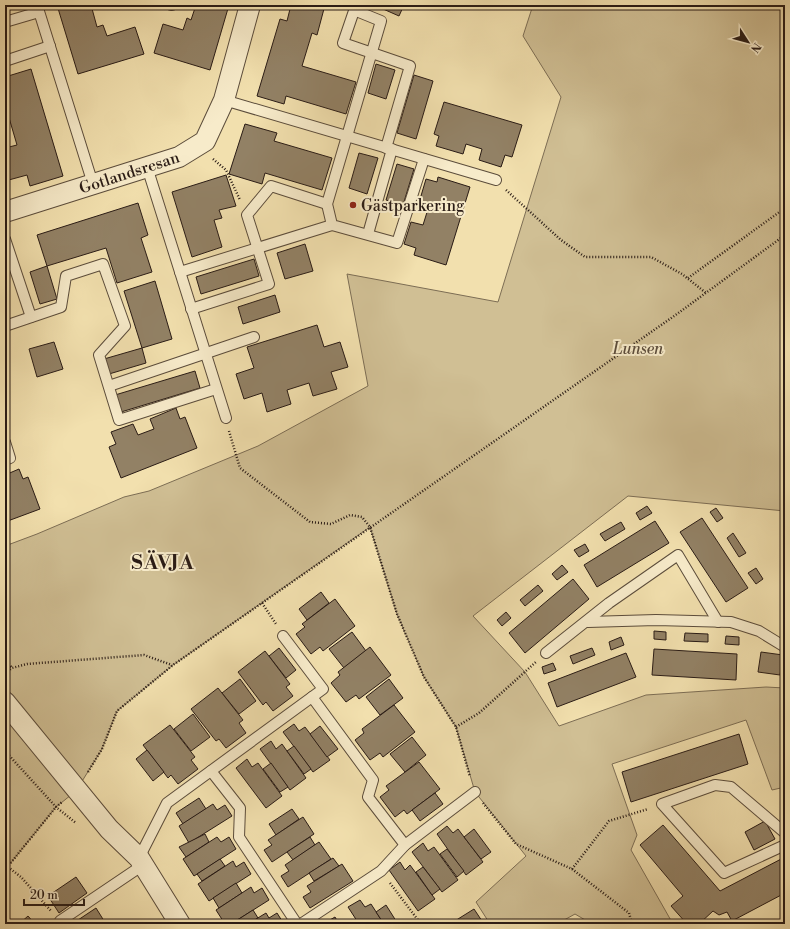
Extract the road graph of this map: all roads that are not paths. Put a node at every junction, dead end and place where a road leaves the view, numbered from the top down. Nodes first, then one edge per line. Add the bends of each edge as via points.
1 (250, 5) edge
2 (38, 8) edge
3 (355, 8) edge
4 (5, 22) edge
5 (50, 46) junction
6 (372, 52) junction
7 (5, 61) edge
8 (224, 100) junction
9 (348, 136) junction
10 (389, 149) junction
11 (424, 159) junction
12 (147, 167) junction
13 (496, 180) road end
14 (93, 184) junction
15 (327, 204) junction
16 (5, 212) edge
17 (332, 225) junction
18 (368, 234) junction
19 (5, 239) edge
20 (257, 248) junction
21 (180, 272) junction
22 (191, 309) junction
23 (31, 317) junction
24 (5, 326) edge
25 (254, 337) dead end
26 (206, 354) junction
27 (109, 386) junction
28 (216, 388) junction
29 (226, 418) road end
30 (5, 442) edge
31 (5, 460) edge
32 (588, 622) junction
33 (718, 622) junction
34 (283, 636) road end
35 (785, 647) edge
36 (546, 653) road end
37 (312, 697) junction
38 (5, 702) edge
39 (211, 771) junction
40 (474, 792) road end
41 (785, 833) edge
42 (405, 845) junction
43 (785, 845) edge
44 (141, 861) junction
45 (60, 923) edge
46 (180, 924) edge
47 (297, 924) edge
48 (302, 924) edge

1 - 8 street, Gotlandsresan
2 - 4 lane
2 - 5 lane
3 - 6 lane via 381,21
3 - 6 lane via 343,43
5 - 7 lane
5 - 14 lane
6 - 9 lane
6 - 10 lane via 410,66
8 - 9 lane
8 - 12 street, Gotlandsresan via 205,141 179,158
9 - 10 lane
9 - 15 lane
10 - 11 lane
10 - 18 lane
11 - 13 lane
11 - 18 lane via 396,243
12 - 14 street, Gotlandsresan
12 - 21 lane
14 - 16 street, Gotlandsresan
15 - 17 lane
15 - 20 lane via 271,186 247,215
17 - 18 lane
17 - 20 lane
19 - 23 lane
20 - 21 lane
20 - 22 lane via 269,284
21 - 22 lane
22 - 26 lane
23 - 24 lane
23 - 27 lane via 61,307 66,276 103,264 125,326 99,355
25 - 26 lane
26 - 27 lane
26 - 28 lane
27 - 28 lane via 119,420
28 - 29 lane
30 - 31 lane via 10,458
32 - 33 lane
32 - 33 lane via 609,603 678,555
32 - 36 lane
33 - 35 lane via 731,622 759,631
34 - 37 lane via 324,689
37 - 39 lane
37 - 42 lane via 373,780 368,797
38 - 44 street via 76,791
39 - 44 lane via 167,803
39 - 47 lane via 240,808 239,837
40 - 42 lane
41 - 43 lane via 731,787 715,785 662,804 724,873
42 - 48 lane via 381,871
44 - 45 lane
44 - 46 street

